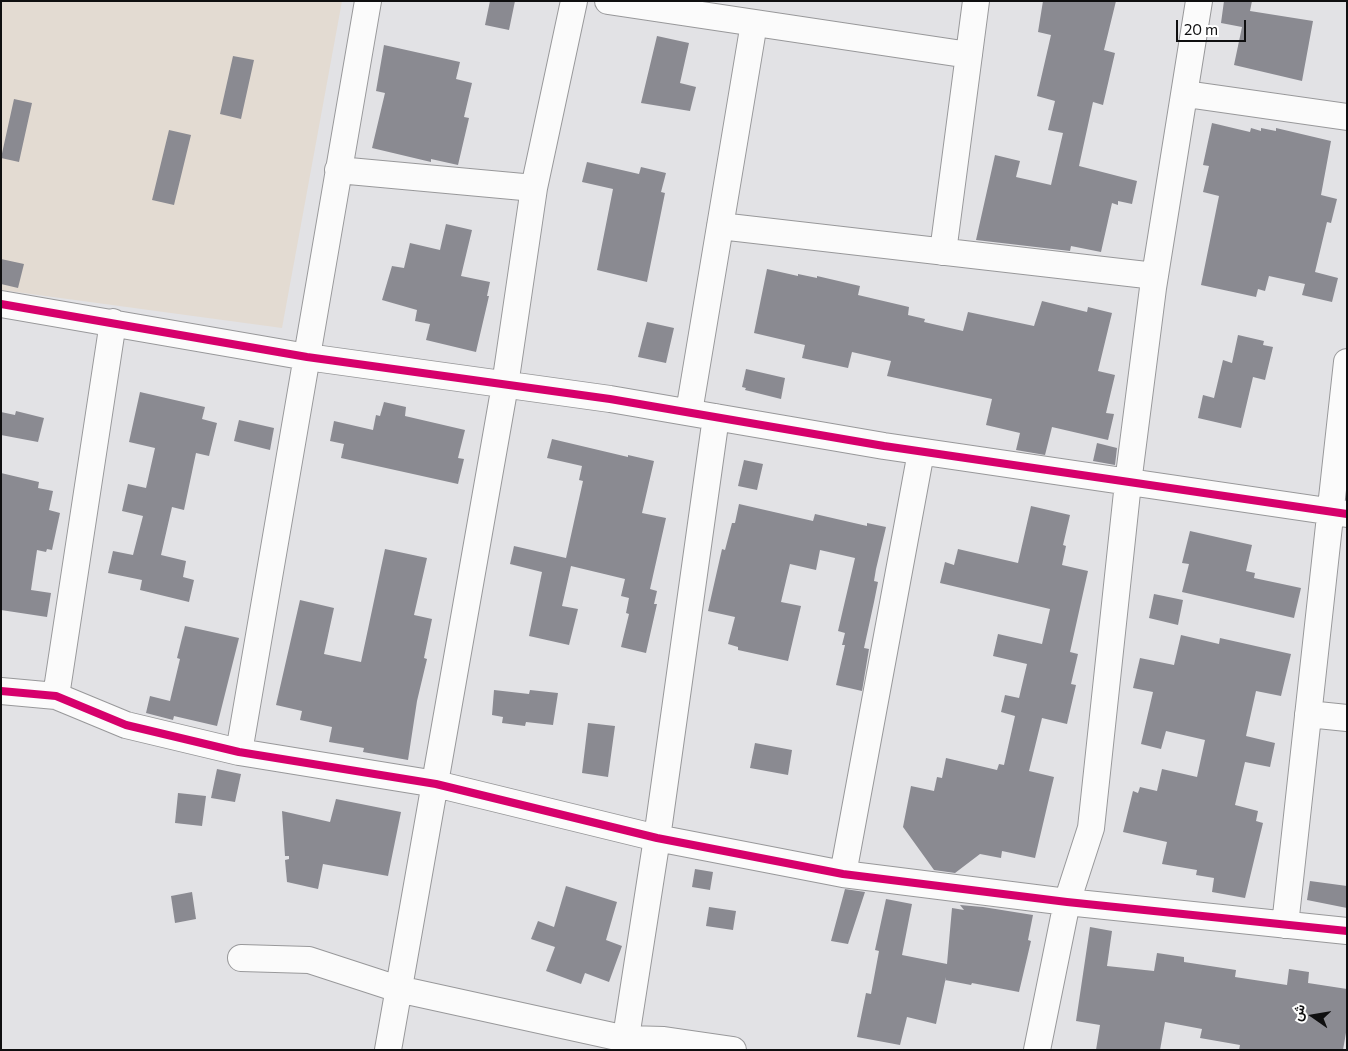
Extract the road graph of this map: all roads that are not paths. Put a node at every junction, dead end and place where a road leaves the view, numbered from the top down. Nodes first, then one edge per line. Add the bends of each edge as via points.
1 (368, 1) edge
2 (574, 1) edge
3 (608, 1) edge
4 (976, 1) edge
5 (1199, 1) edge
6 (754, 23) junction
7 (969, 55) junction
8 (1186, 94) junction
9 (1347, 117) edge
10 (338, 170) junction
11 (534, 188) junction
12 (720, 226) junction
13 (943, 252) junction
14 (1155, 276) junction
15 (1, 304) edge
16 (113, 322) junction
17 (307, 357) junction
18 (1347, 362) edge
19 (505, 385) junction
20 (688, 412) junction
21 (716, 417) junction
22 (922, 452) junction
23 (1128, 483) junction
24 (1339, 513) edge
25 (1, 691) edge
26 (56, 696) junction
27 (1308, 714) junction
28 (1347, 718) edge
29 (239, 752) junction
30 (436, 784) junction
31 (657, 838) junction
32 (843, 874) junction
33 (1068, 902) junction
34 (1285, 925) junction
35 (1347, 931) edge
36 (241, 958) dead end
37 (398, 989) junction
38 (625, 1045) edge
39 (388, 1050) edge
40 (733, 1050) edge
41 (1037, 1050) edge

1 - 10 street
2 - 11 street
3 - 6 street
4 - 7 street
5 - 8 street
6 - 7 street
6 - 12 street
7 - 13 street
8 - 9 street
8 - 14 street
10 - 11 street
10 - 17 street
11 - 19 street
12 - 13 street
12 - 20 street
13 - 14 street
14 - 23 street
15 - 16 street
16 - 17 street
16 - 26 street
17 - 19 street
17 - 29 street
18 - 24 street
19 - 20 street
19 - 30 street
20 - 21 street
21 - 22 street
21 - 31 street
22 - 23 street
22 - 32 street
23 - 24 street
23 - 33 street via 1091,828
24 - 27 street
25 - 26 street
26 - 29 street via 126,726
27 - 28 street
27 - 34 street
29 - 30 street
30 - 31 street
30 - 37 street
31 - 32 street
31 - 38 street
32 - 33 street
33 - 34 street
33 - 41 street
34 - 35 street
36 - 37 street via 310,960
37 - 38 street
37 - 39 street
38 - 40 street via 664,1040

